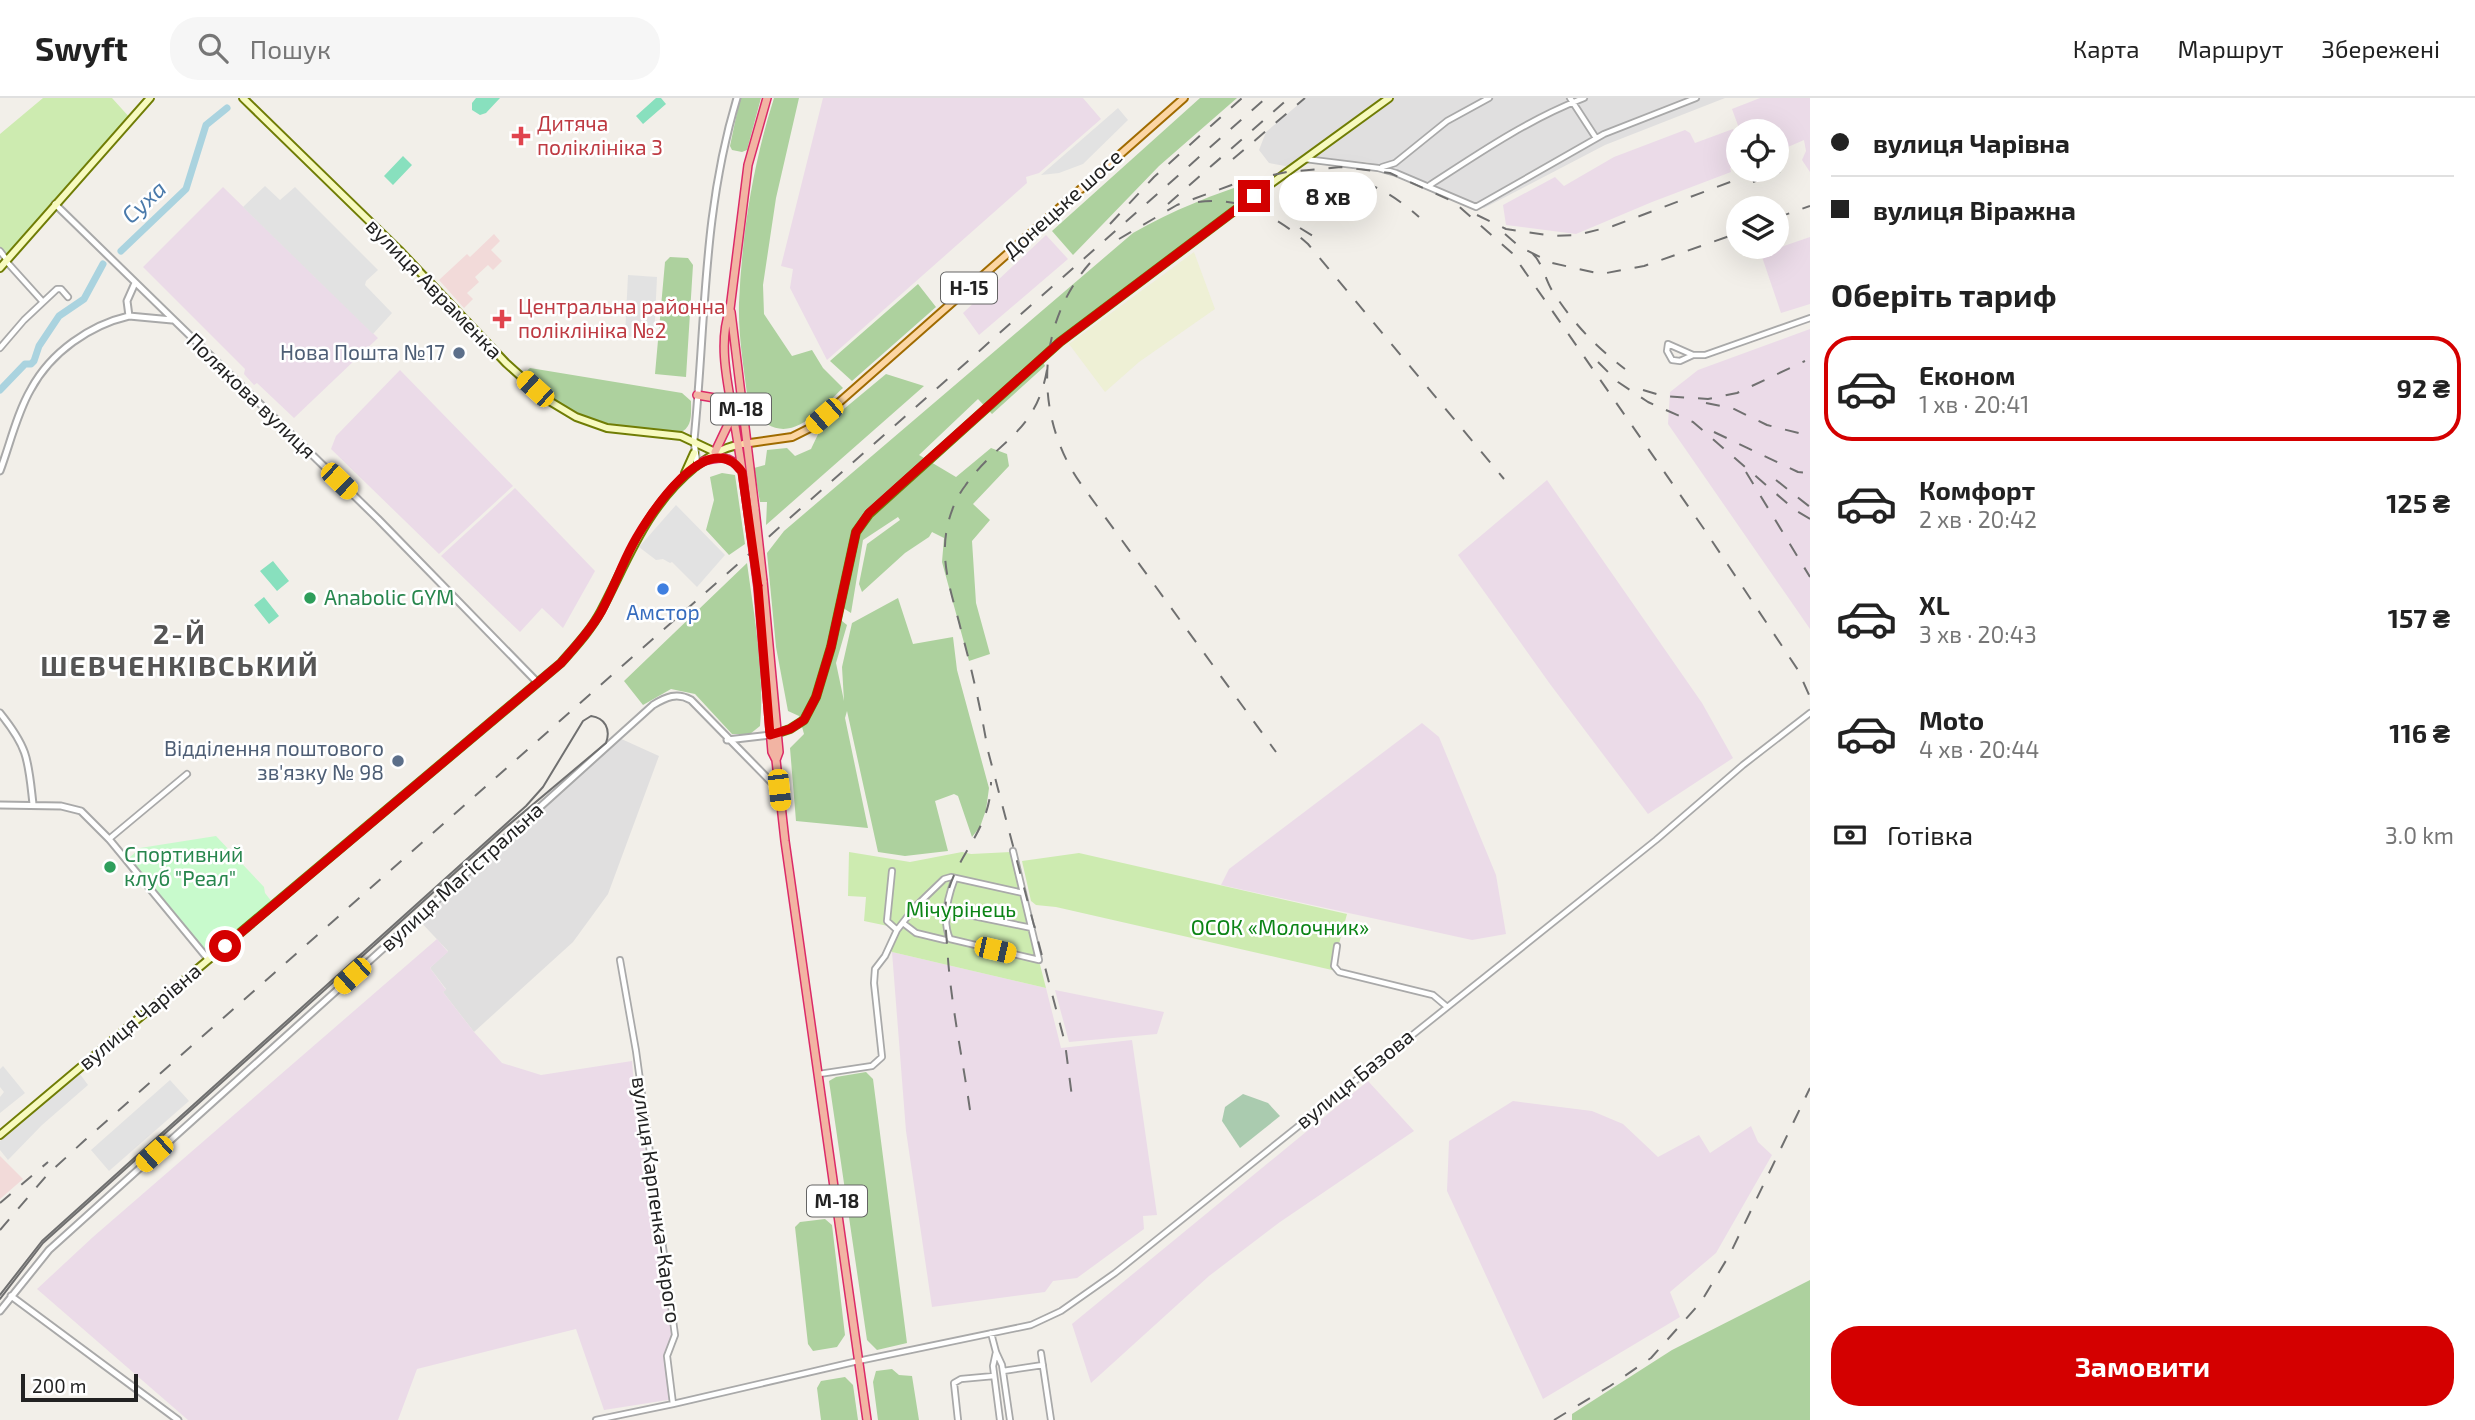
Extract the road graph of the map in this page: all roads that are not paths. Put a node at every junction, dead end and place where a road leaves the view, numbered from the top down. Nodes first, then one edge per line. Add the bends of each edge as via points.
1 (150, 98) edge
2 (243, 98) edge
3 (737, 98) edge
4 (767, 98) edge
5 (1184, 98) edge
6 (1390, 98) edge
7 (1489, 98) edge
8 (1584, 98) edge
9 (1696, 98) edge
10 (1572, 100) edge
11 (1596, 138) junction
12 (1305, 159) junction
13 (1395, 163) junction
14 (1378, 168) junction
15 (1396, 173) junction
16 (1429, 186) junction
17 (55, 204) junction
18 (0, 251) edge
19 (6, 260) junction
20 (0, 268) edge
21 (135, 283) junction
22 (68, 296) dead end
23 (43, 302) junction
24 (730, 309) junction
25 (129, 316) junction
26 (1810, 318) edge
27 (172, 320) junction
28 (0, 348) edge
29 (1693, 355) junction
30 (728, 375) junction
31 (697, 395) junction
32 (712, 399) junction
33 (732, 410) junction
34 (694, 440) junction
35 (742, 444) junction
36 (694, 453) junction
37 (715, 453) junction
38 (700, 463) junction
39 (0, 471) edge
40 (742, 472) junction
41 (680, 480) junction
42 (751, 510) junction
43 (537, 682) junction
44 (0, 713) edge
45 (1810, 713) edge
46 (774, 734) junction
47 (727, 740) junction
48 (187, 774) dead end
49 (779, 790) junction
50 (0, 804) edge
51 (33, 804) junction
52 (109, 839) junction
53 (1013, 851) dead end
54 (892, 871) dead end
55 (955, 878) junction
56 (1023, 893) junction
57 (949, 911) dead end
58 (903, 923) junction
59 (1032, 928) junction
60 (897, 930) junction
61 (945, 940) dead end
62 (1338, 946) dead end
63 (208, 959) junction
64 (620, 960) dead end
65 (1446, 1006) junction
66 (818, 1074) junction
67 (0, 1135) edge
68 (11, 1296) junction
69 (0, 1311) edge
70 (991, 1333) junction
71 (996, 1352) junction
72 (1041, 1353) dead end
73 (858, 1362) junction
74 (1043, 1365) junction
75 (1003, 1371) junction
76 (994, 1376) junction
77 (673, 1405) junction
78 (178, 1420) edge
79 (596, 1420) edge
80 (867, 1420) edge
81 (958, 1420) edge
82 (1000, 1420) edge
83 (1010, 1420) edge
84 (1051, 1420) edge

1 - 17 main road
2 - 34 main road, вулиця Авраменка via 546,399 607,428
3 - 31 street via 710,221
4 - 24 highway, М-18 via 748,164
5 - 35 main road, Донецьке шосе / Н-15 via 810,428 792,437
6 - 12 main road
7 - 13 street via 1447,121
8 - 10 street
9 - 11 street
10 - 11 street
10 - 16 street
11 - 16 street via 1478,206
12 - 14 street
12 - 46 main road via 1060,342 869,513 856,532 816,697 804,720
13 - 14 street
13 - 15 street
14 - 15 street
15 - 16 street
17 - 19 main road
17 - 21 street, Полякова вулиця
18 - 19 street
19 - 20 main road
19 - 23 street
21 - 25 street via 127,301
21 - 27 street, Полякова вулиця
22 - 23 street via 57,289
23 - 28 street
24 - 30 highway, М-18 via 724,341
24 - 35 highway, М-18
25 - 27 street, Полякова вулиця
25 - 39 street via 84,334 47,366 31,389
26 - 29 street via 1711,353
27 - 43 street, Полякова вулиця via 378,519
29 - 29 street via 1678,347 1668,344 1672,360
30 - 32 highway via 724,391
30 - 33 highway, М-18
31 - 32 highway
31 - 34 street
32 - 33 highway via 726,401
33 - 35 highway, М-18
33 - 37 highway
34 - 36 street
34 - 37 main road
35 - 37 main road, вулиця Чарівна
35 - 40 highway, М-18
35 - 42 highway, М-18
36 - 38 street
36 - 41 main road
37 - 38 main road, вулиця Чарівна
38 - 40 highway via 722,457 731,459
38 - 41 main road, вулиця Чарівна
40 - 42 highway, М-18
41 - 43 main road, вулиця Чарівна via 634,542 600,614 577,645
42 - 46 highway, М-18, bridge
43 - 63 main road, вулиця Чарівна
44 - 51 street via 24,748
45 - 65 street, вулиця Базова
46 - 47 street
46 - 49 highway, М-18
47 - 49 street, вулиця Магістральна
47 - 68 street, вулиця Магістральна via 685,697 676,695 653,705 49,1250
48 - 52 street
49 - 66 highway, М-18
50 - 51 street
51 - 52 street via 81,811
52 - 63 street
53 - 56 street
54 - 60 street via 887,921
55 - 56 street
55 - 58 street via 944,879 930,891
55 - 59 street via 948,902 950,939 1039,960
56 - 59 street
57 - 59 street
58 - 60 street
58 - 61 street via 916,933
60 - 66 street via 874,975 883,1057 872,1066
62 - 65 street via 1334,966 1339,972 1433,995
63 - 67 main road, вулиця Чарівна
64 - 77 street, вулиця Карпенка-Карого via 675,1335 667,1356
65 - 70 street, вулиця Базова via 1115,1273 1047,1319
66 - 73 highway, М-18
68 - 69 street, вулиця Магістральна
68 - 78 street
70 - 71 street
70 - 73 street, вулиця Базова
71 - 75 street
71 - 76 street
72 - 74 street
73 - 77 street
73 - 80 highway, М-18
74 - 75 street
74 - 84 street
75 - 83 street
76 - 81 street via 954,1382
76 - 82 street
77 - 79 street

